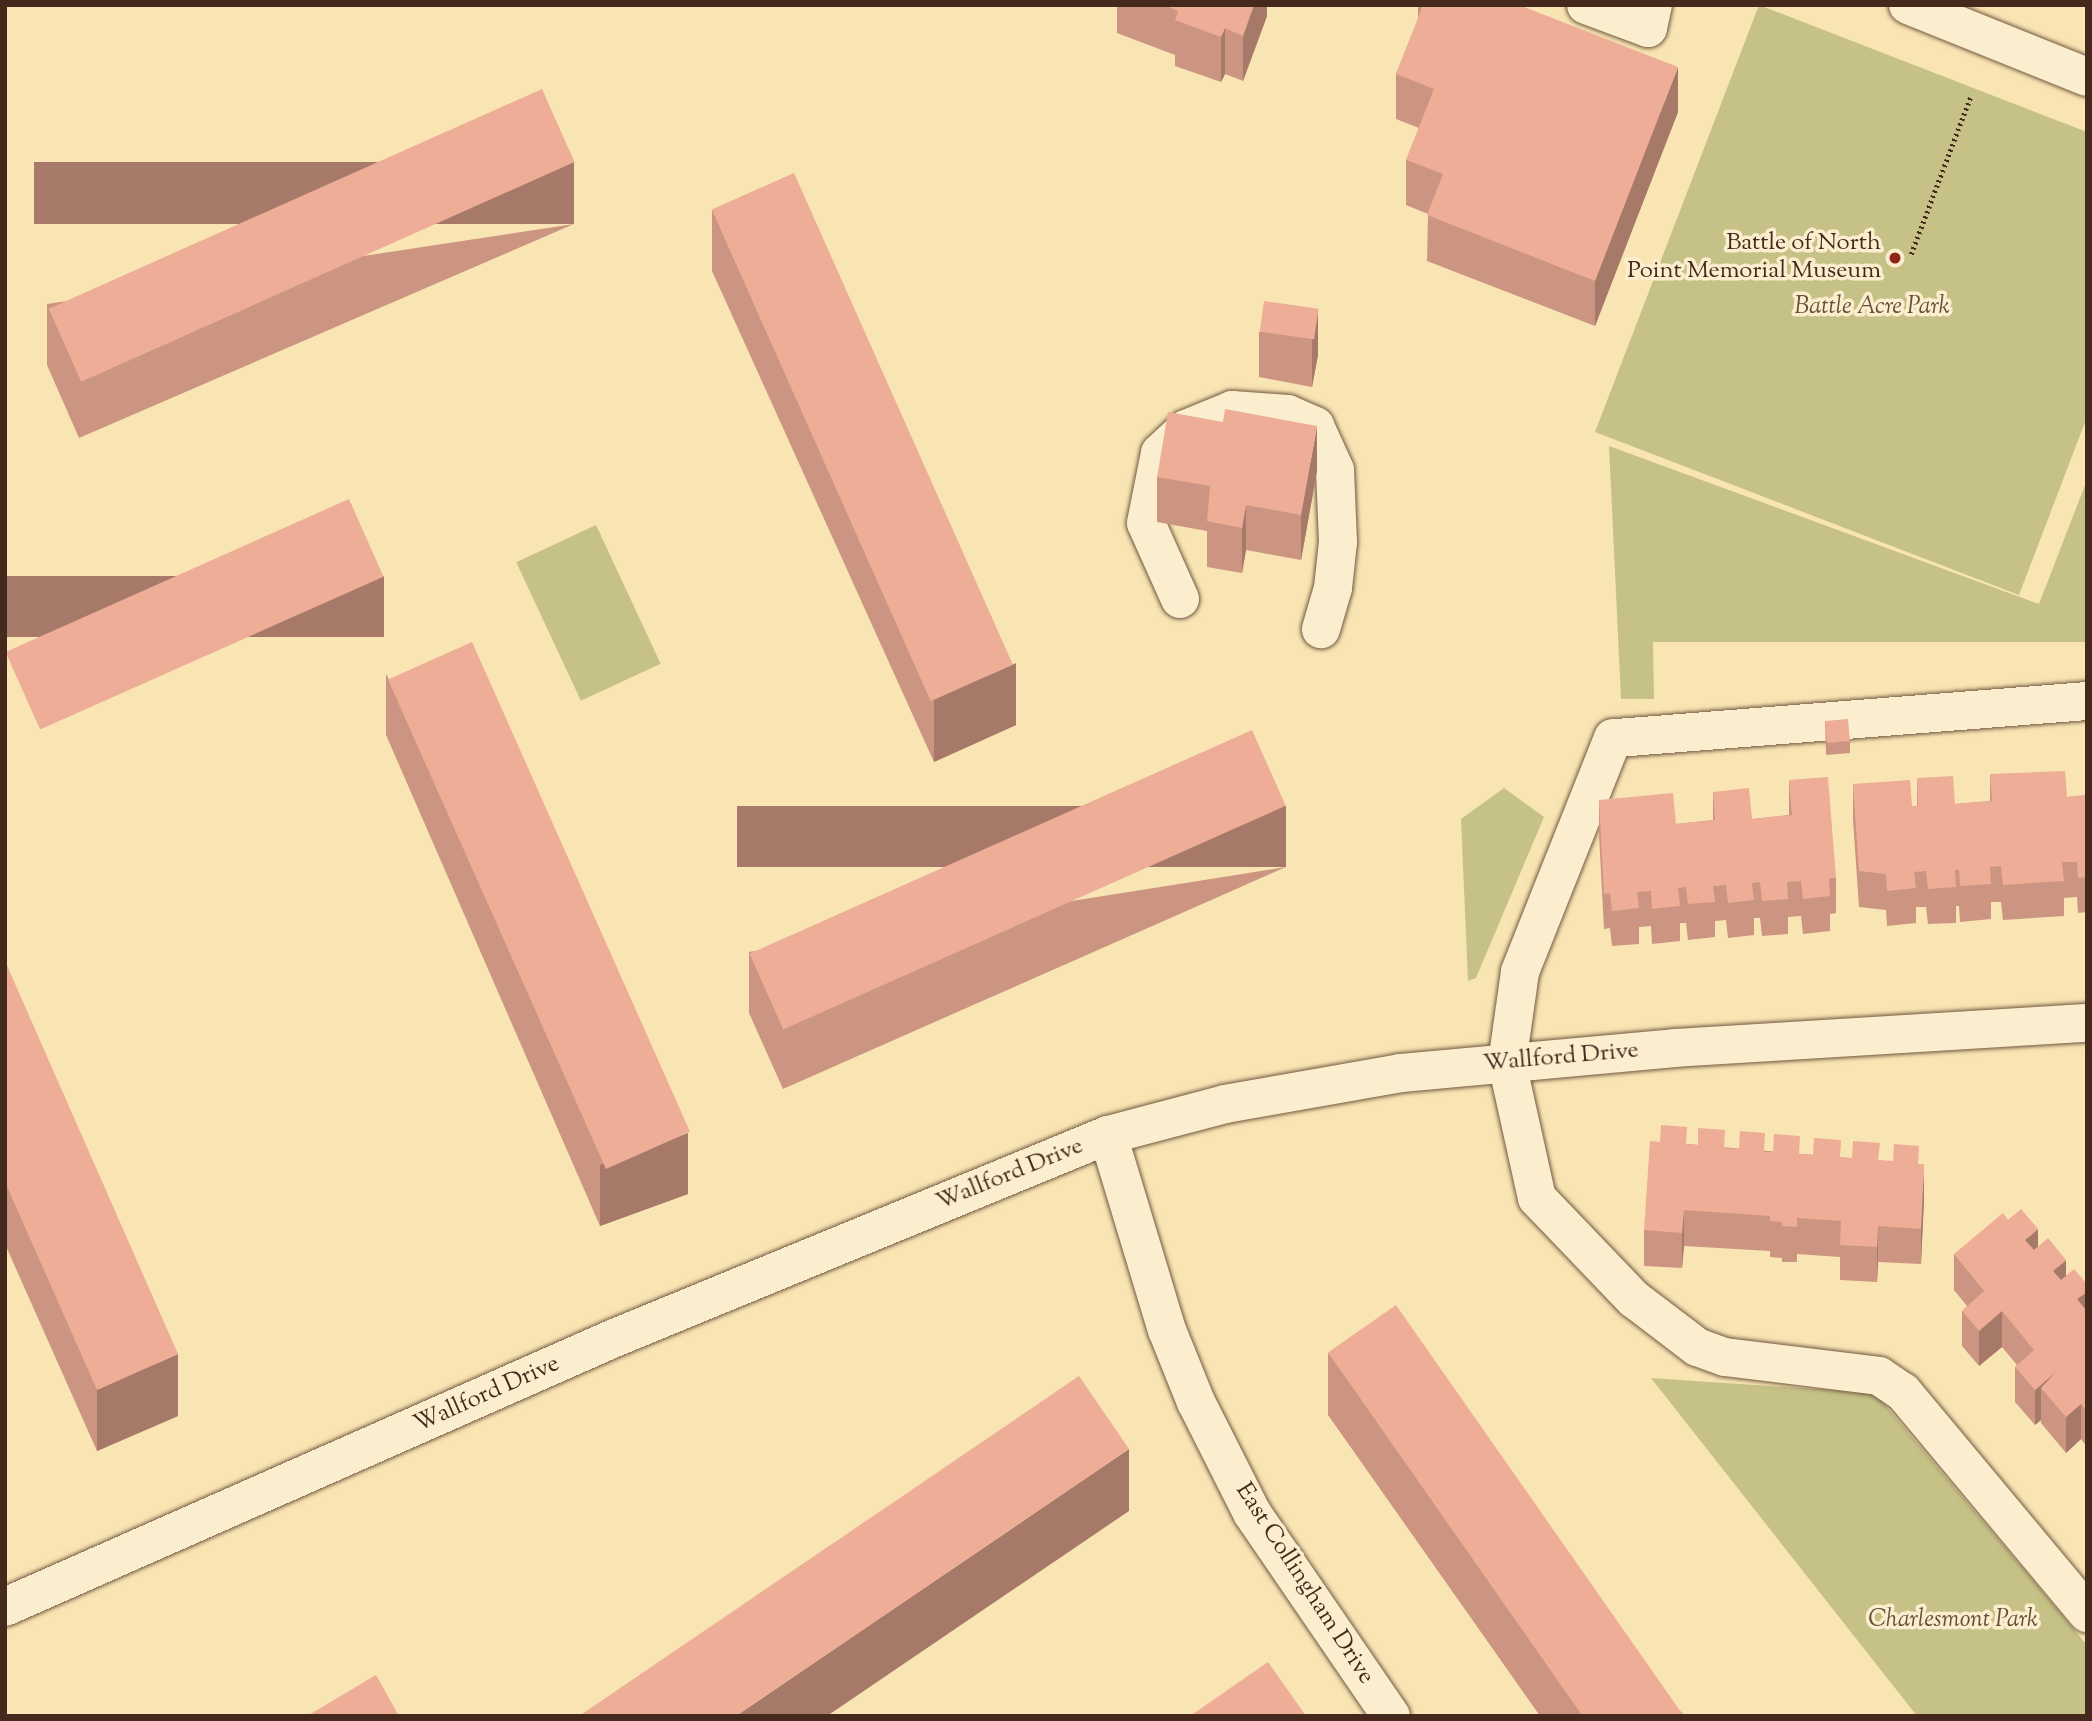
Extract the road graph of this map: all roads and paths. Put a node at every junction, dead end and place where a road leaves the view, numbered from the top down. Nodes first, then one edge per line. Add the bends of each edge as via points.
1 (1586, 5) edge
2 (1653, 5) edge
3 (1908, 5) edge
4 (2087, 77) edge
5 (1971, 95) dead end
6 (1911, 254) dead end
7 (1180, 599) dead end
8 (1321, 629) dead end
9 (2087, 701) edge
10 (2087, 1023) edge
11 (1507, 1063) junction
12 (1108, 1135) junction
13 (5, 1607) edge
14 (2087, 1613) edge
15 (1391, 1716) edge

1 - 2 street via 1648,28
3 - 4 street
5 - 6 path
7 - 8 street via 1146,523 1160,453 1186,429 1231,410 1288,414 1315,426 1335,470 1338,542 1333,589
9 - 11 street via 1613,738 1520,972
10 - 11 street, Wallford Drive
11 - 12 street, Wallford Drive via 1338,1081
11 - 14 street via 1537,1198 1634,1298 1697,1347 1725,1357 1879,1376 1903,1392
12 - 13 street, Wallford Drive via 612,1339
12 - 15 street, East Collingham Drive via 1167,1330 1196,1402 1252,1513

